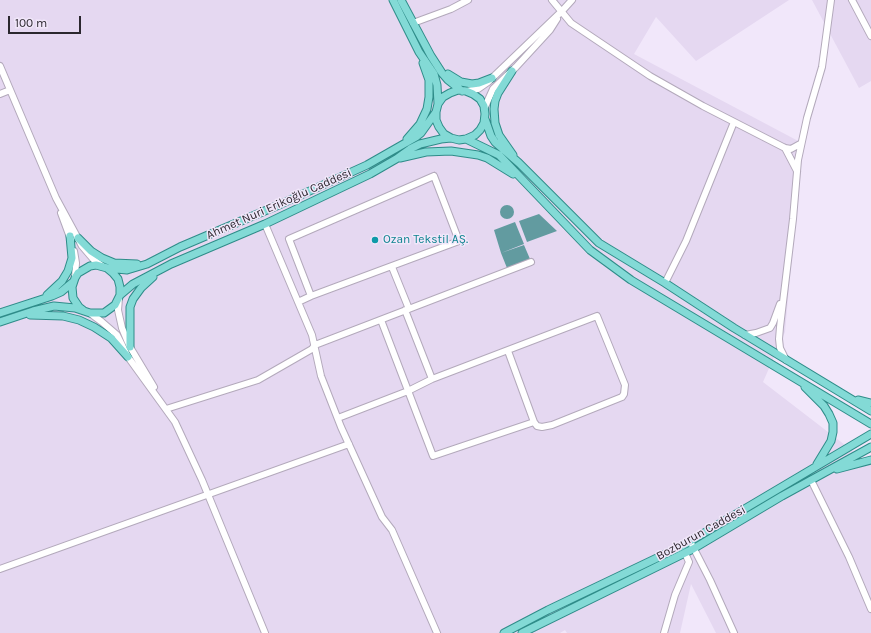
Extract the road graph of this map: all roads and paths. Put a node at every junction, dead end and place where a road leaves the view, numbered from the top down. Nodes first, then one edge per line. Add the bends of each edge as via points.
1 (393, 0) edge
2 (401, 0) edge
3 (468, 0) edge
4 (552, 0) edge
5 (572, 0) edge
6 (831, 0) edge
7 (852, 0) edge
8 (562, 11) junction
9 (413, 23) junction
10 (871, 36) edge
11 (419, 52) junction
12 (0, 66) edge
13 (438, 66) junction
14 (512, 71) junction
15 (492, 78) junction
16 (10, 90) junction
17 (464, 91) junction
18 (0, 94) edge
19 (438, 104) junction
20 (484, 109) junction
21 (436, 112) junction
22 (485, 118) junction
23 (734, 122) junction
24 (451, 138) junction
25 (466, 139) junction
26 (800, 144) junction
27 (400, 146) junction
28 (785, 148) junction
29 (396, 159) junction
30 (519, 163) junction
31 (797, 171) junction
32 (525, 183) junction
33 (56, 198) junction
34 (265, 224) junction
35 (70, 236) junction
36 (78, 238) junction
37 (531, 262) dead end
38 (147, 264) junction
39 (171, 264) junction
40 (105, 267) junction
41 (392, 267) junction
42 (74, 280) junction
43 (665, 283) junction
44 (311, 296) junction
45 (783, 296) junction
46 (119, 297) junction
47 (37, 302) junction
48 (298, 302) junction
49 (83, 310) junction
50 (407, 310) junction
51 (0, 313) edge
52 (90, 313) junction
53 (22, 315) junction
54 (381, 320) junction
55 (0, 322) edge
56 (745, 335) junction
57 (315, 346) junction
58 (130, 347) junction
59 (508, 351) junction
60 (128, 357) junction
61 (786, 360) junction
62 (795, 378) junction
63 (432, 380) junction
64 (408, 391) junction
65 (850, 398) junction
66 (871, 403) edge
67 (166, 409) junction
68 (871, 411) edge
69 (338, 418) junction
70 (534, 422) junction
71 (871, 424) edge
72 (871, 434) edge
73 (349, 444) junction
74 (871, 447) edge
75 (871, 460) edge
76 (814, 468) junction
77 (823, 473) junction
78 (811, 480) junction
79 (208, 495) junction
80 (692, 545) junction
81 (685, 553) junction
82 (0, 569) edge
83 (871, 609) edge
84 (264, 633) edge
85 (437, 633) edge
86 (504, 633) edge
87 (522, 633) edge
88 (664, 633) edge
89 (734, 633) edge

1 - 11 main road
2 - 9 main road
3 - 9 street
4 - 8 street
5 - 8 street
6 - 26 street via 822,67
7 - 10 street
8 - 14 street via 550,30
8 - 15 street
8 - 23 street via 571,23 650,76
9 - 13 main road
11 - 19 main road via 434,74
11 - 27 main road via 428,80 427,108 420,124
12 - 16 street
13 - 15 main road via 453,78 466,83 479,83
13 - 17 main road via 448,80
14 - 20 street via 493,89
14 - 30 main road via 498,93 494,109 499,135
15 - 17 street via 481,87
16 - 18 street
16 - 33 street
17 - 19 main road via 450,93
17 - 20 main road via 480,99
19 - 21 main road
20 - 22 main road
21 - 24 main road via 439,127
21 - 27 main road, Ahmet Nuri Erikoğlu Caddesi via 421,133
22 - 25 main road via 480,130
22 - 30 main road via 495,142
23 - 28 street
23 - 43 street via 686,241
24 - 25 main road
24 - 29 main road, Ahmet Nuri Erikoğlu Caddesi via 420,144
25 - 32 main road via 499,155
26 - 28 street via 791,149
26 - 31 street
27 - 38 main road, Ahmet Nuri Erikoğlu Caddesi via 367,165
28 - 31 street
29 - 32 main road via 438,151 470,154 487,158
29 - 34 main road, Ahmet Nuri Erikoğlu Caddesi
30 - 43 main road via 599,244
31 - 45 street
32 - 62 main road via 590,250 631,280
33 - 35 street
33 - 36 street
34 - 39 main road, Ahmet Nuri Erikoğlu Caddesi
34 - 48 street
35 - 42 street via 75,255
35 - 47 main road via 72,258 68,271 54,290
36 - 38 main road via 91,251 108,261 120,264
36 - 40 street via 87,252
37 - 50 street
38 - 40 main road, Ahmet Nuri Erikoğlu Caddesi via 127,270
39 - 46 main road, Ahmet Nuri Erikoğlu Caddesi via 133,284
39 - 58 main road via 147,281 133,299 129,315
40 - 42 main road via 90,266
40 - 46 main road via 118,279
41 - 44 street
41 - 44 street via 459,241 434,176 289,239
41 - 50 street
42 - 47 main road via 61,292
42 - 49 main road via 73,298
43 - 56 main road
44 - 48 street
45 - 56 street via 770,328
45 - 61 street via 779,339
46 - 52 main road via 116,305 104,313
46 - 58 street via 120,322
47 - 51 main road
48 - 57 street
49 - 52 main road
49 - 53 main road via 54,306
50 - 54 street
50 - 63 street
52 - 60 street via 117,335
53 - 55 main road
53 - 60 main road via 53,315 79,320 94,326 111,338
54 - 57 street
54 - 64 street
56 - 61 main road
57 - 67 street via 258,380
57 - 69 street via 321,376
58 - 67 street
59 - 63 street
59 - 70 street
59 - 70 street via 597,316 625,386 622,397 552,425 542,427
60 - 67 street
61 - 65 main road
62 - 71 main road
62 - 76 main road via 824,406 833,423 832,441
63 - 64 street
64 - 69 street
64 - 70 street via 433,456
65 - 66 main road
65 - 68 main road
67 - 79 street
69 - 73 street
72 - 76 main road, Bozburun Caddesi
73 - 79 street
73 - 85 street via 379,511 392,530
74 - 77 main road, Bozburun Caddesi
75 - 77 main road
76 - 80 main road, Bozburun Caddesi
77 - 78 main road, Bozburun Caddesi
78 - 80 main road, Bozburun Caddesi
78 - 83 street
79 - 82 street
79 - 84 street
80 - 81 main road, Bozburun Caddesi
80 - 86 main road, Bozburun Caddesi
80 - 89 street
81 - 87 main road, Bozburun Caddesi
81 - 88 street via 689,562 675,595

